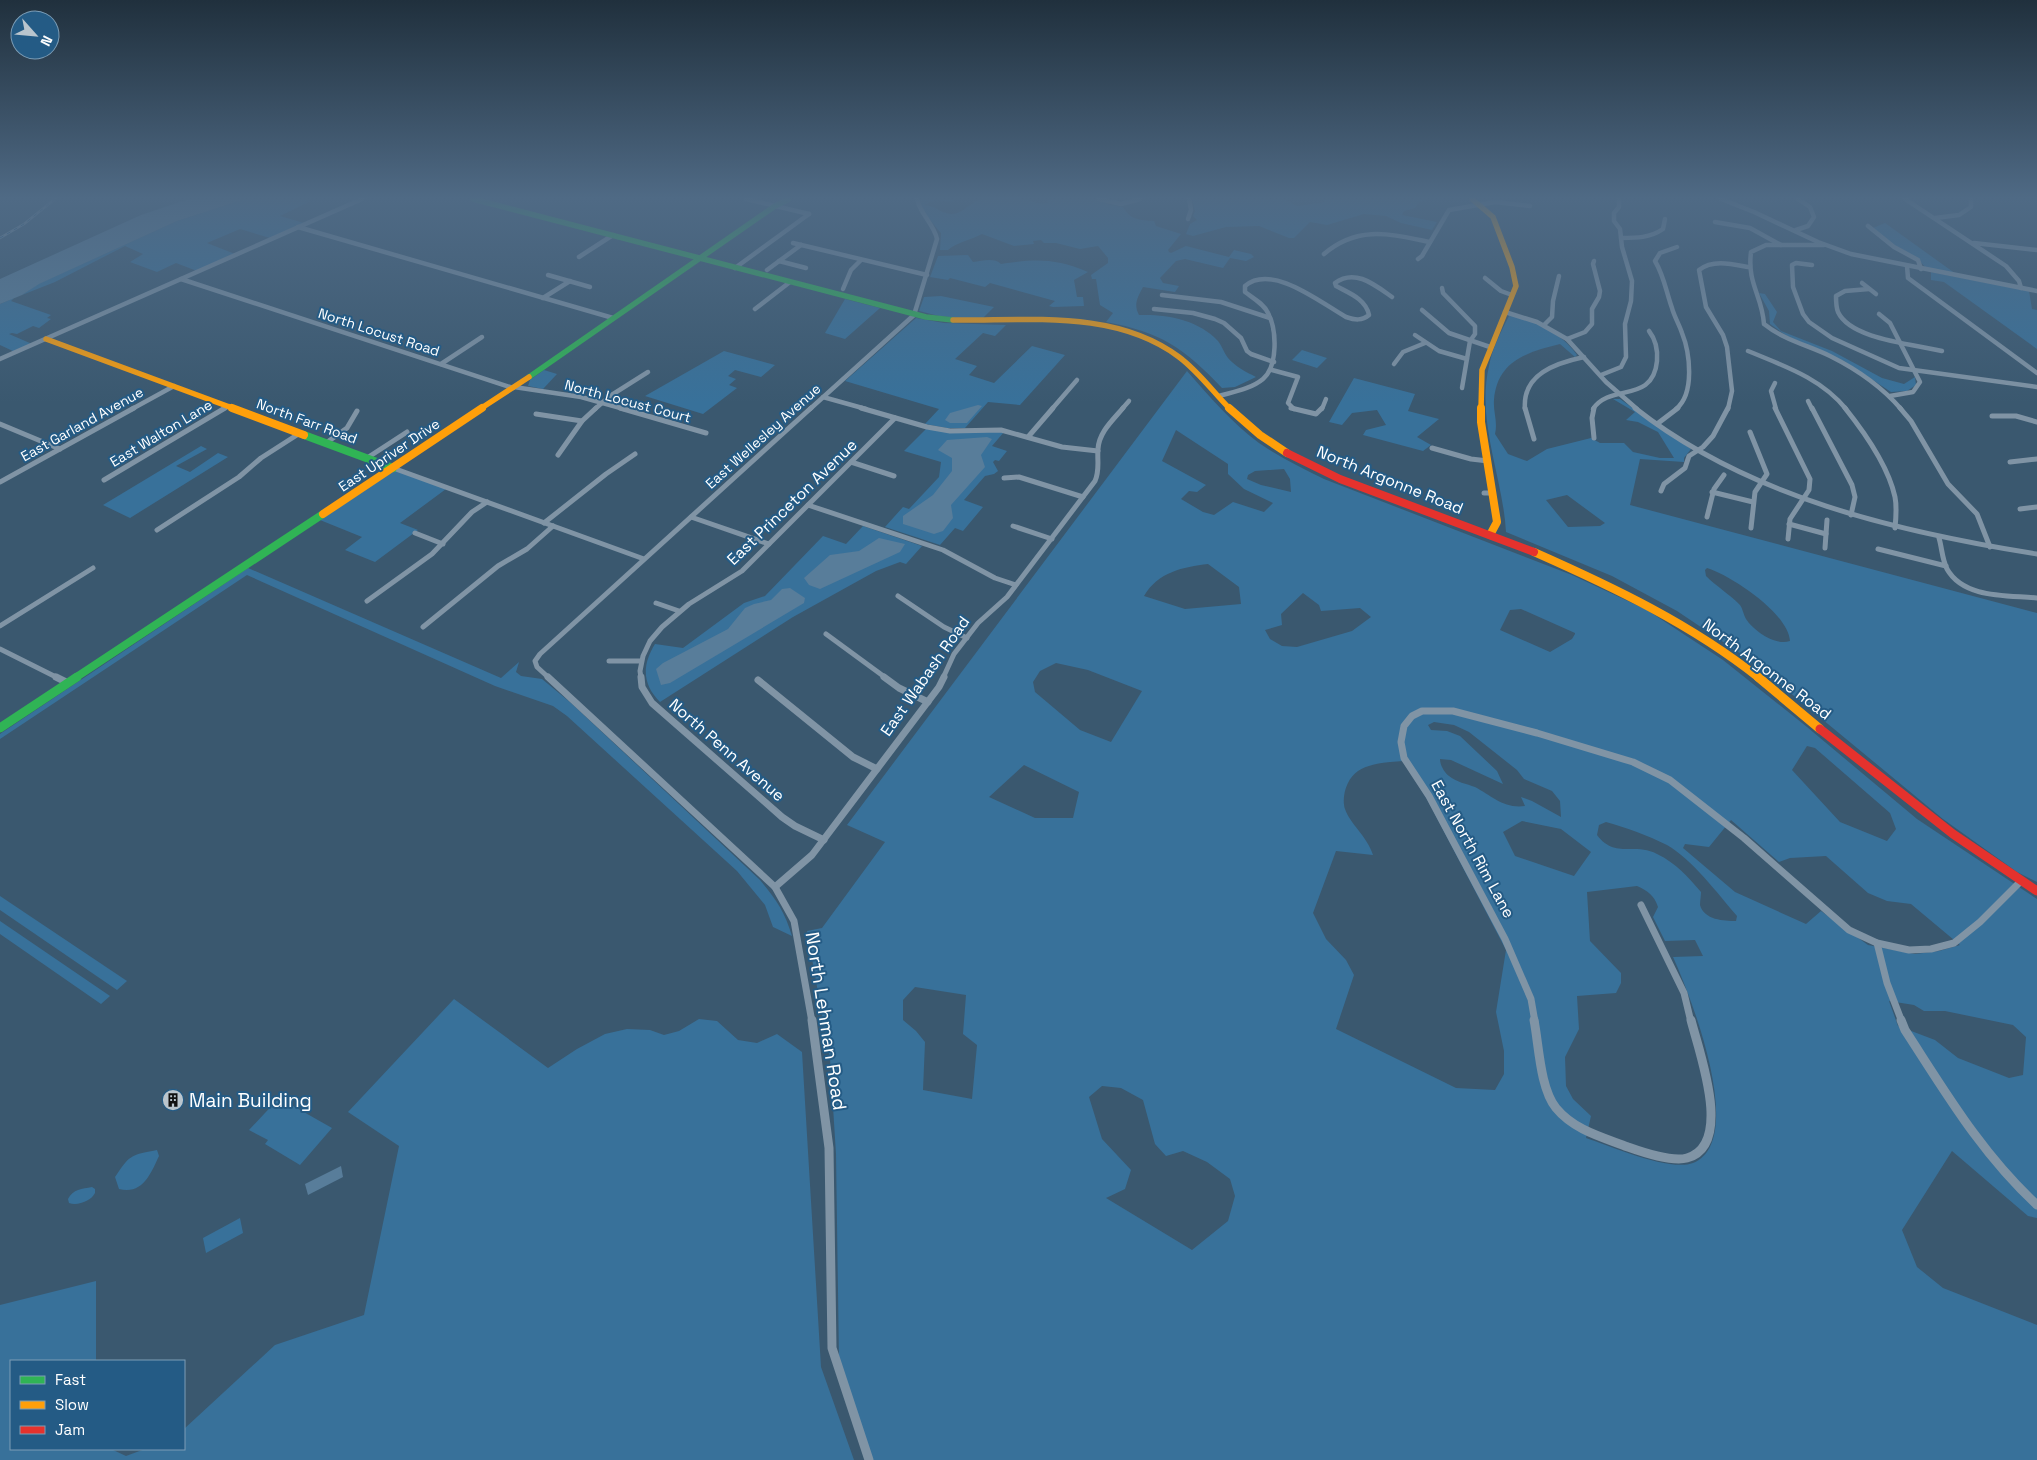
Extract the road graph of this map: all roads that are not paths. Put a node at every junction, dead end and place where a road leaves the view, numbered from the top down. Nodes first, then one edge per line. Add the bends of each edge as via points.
1 (208, 267) edge
2 (437, 267) edge
3 (686, 267) edge
4 (732, 267) edge
5 (772, 267) edge
6 (803, 267) edge
7 (854, 267) edge
8 (892, 267) edge
9 (929, 267) edge
10 (1512, 267) edge
11 (1594, 267) edge
12 (1628, 267) edge
13 (1659, 267) edge
14 (1702, 267) edge
15 (1748, 267) edge
16 (1792, 267) edge
17 (1908, 267) edge
18 (1913, 267) edge
19 (2007, 267) edge
20 (735, 268) joint
21 (806, 268) dead end
22 (1921, 269) joint
23 (768, 270) dead end
24 (548, 275) dead end
25 (927, 275) junction
26 (1559, 276) dead end
27 (1485, 278) dead end
28 (181, 279) junction
29 (570, 281) junction
30 (790, 282) junction
31 (1862, 283) dead end
32 (590, 287) dead end
33 (1442, 288) dead end
34 (2021, 288) junction
35 (843, 289) dead end
36 (1869, 289) junction
37 (2037, 291) edge
38 (1876, 294) dead end
39 (1162, 295) dead end
40 (1512, 295) junction
41 (1392, 297) dead end
42 (544, 298) junction
43 (755, 309) dead end
44 (1154, 309) dead end
45 (1422, 310) dead end
46 (1505, 312) junction
47 (1879, 314) dead end
48 (914, 315) junction
49 (613, 318) junction
50 (1270, 318) junction
51 (1544, 325) junction
52 (1649, 331) dead end
53 (1416, 335) dead end
54 (482, 337) dead end
55 (46, 339) junction
56 (1567, 339) junction
57 (1470, 340) junction
58 (1425, 343) junction
59 (1901, 343) junction
60 (1490, 345) junction
61 (1748, 351) dead end
62 (1942, 351) dead end
63 (1584, 357) junction
64 (0, 359) edge
65 (1467, 359) junction
66 (1274, 362) junction
67 (441, 364) junction
68 (1394, 364) dead end
69 (1272, 370) junction
70 (1916, 371) junction
71 (648, 372) dead end
72 (2037, 373) edge
73 (1600, 375) junction
74 (1077, 380) dead end
75 (1775, 383) dead end
76 (174, 386) junction
77 (2037, 387) edge
78 (514, 388) junction
79 (1462, 388) dead end
80 (1620, 395) junction
81 (823, 396) junction
82 (1219, 396) junction
83 (1890, 396) junction
84 (1326, 399) dead end
85 (1129, 401) dead end
86 (1808, 401) dead end
87 (601, 403) junction
88 (229, 406) junction
89 (357, 411) dead end
90 (536, 414) dead end
91 (1992, 416) dead end
92 (896, 418) junction
93 (582, 421) junction
94 (2037, 422) edge
95 (0, 424) edge
96 (1657, 424) junction
97 (407, 432) dead end
98 (1750, 432) dead end
99 (300, 433) junction
100 (706, 433) dead end
101 (1028, 437) junction
102 (1594, 438) dead end
103 (1534, 439) dead end
104 (326, 442) junction
105 (1432, 448) dead end
106 (60, 449) junction
107 (1700, 450) junction
108 (1098, 451) junction
109 (635, 454) dead end
110 (558, 456) dead end
111 (367, 458) junction
112 (2037, 459) edge
113 (1488, 461) junction
114 (850, 462) junction
115 (2010, 462) dead end
116 (393, 468) junction
117 (1724, 475) dead end
118 (894, 476) dead end
119 (1004, 478) dead end
120 (104, 480) dead end
121 (1763, 481) junction
122 (0, 482) edge
123 (1661, 491) dead end
124 (1712, 492) junction
125 (1083, 497) junction
126 (1803, 498) junction
127 (487, 502) junction
128 (1753, 502) junction
129 (808, 505) junction
130 (2037, 507) edge
131 (2020, 509) dead end
132 (1851, 515) junction
133 (691, 517) junction
134 (1707, 517) dead end
135 (1827, 520) dead end
136 (544, 523) junction
137 (1789, 524) junction
138 (553, 526) junction
139 (1013, 526) dead end
140 (1751, 528) dead end
141 (1896, 528) junction
142 (158, 530) dead end
143 (415, 534) dead end
144 (1826, 534) junction
145 (1490, 535) junction
146 (1940, 538) junction
147 (1052, 539) junction
148 (1788, 539) dead end
149 (443, 544) junction
150 (769, 544) junction
151 (1990, 547) junction
152 (1825, 548) dead end
153 (1878, 549) dead end
154 (2037, 554) edge
155 (644, 559) junction
156 (1946, 566) junction
157 (93, 568) dead end
158 (1016, 585) junction
159 (898, 596) dead end
160 (2037, 598) edge
161 (367, 601) dead end
162 (656, 603) dead end
163 (680, 612) junction
164 (0, 626) edge
165 (423, 627) dead end
166 (826, 634) dead end
167 (967, 638) junction
168 (0, 648) edge
169 (535, 661) joint
170 (609, 661) dead end
171 (640, 661) junction
172 (758, 680) dead end
173 (68, 683) junction
174 (928, 702) junction
175 (0, 728) edge
176 (877, 769) junction
177 (824, 840) junction
178 (2020, 882) junction
179 (775, 887) junction
180 (2037, 891) edge
181 (1641, 905) dead end
182 (1877, 943) junction
183 (2037, 1204) edge
184 (869, 1460) edge

1 - 28 street
2 - 42 street
3 - 49 street, East Upriver Drive
4 - 20 street, North Argonne Road
5 - 23 street
6 - 21 street
7 - 35 street
8 - 25 street
9 - 25 street
10 - 40 street via 1516,286
11 - 56 street via 1600,291 1592,309 1592,324 1585,332
12 - 73 street via 1632,281 1625,324 1626,356 1618,369
13 - 96 street via 1683,335 1690,377 1679,407
14 - 107 street via 1698,273 1706,307 1727,347 1732,392 1724,419
15 - 83 street via 1764,313 1764,324 1770,330 1853,369
16 - 70 street via 1796,300 1809,322 1832,338 1899,368
17 - 72 street via 1908,278
18 - 22 street
19 - 34 street
20 - 30 street, North Argonne Road
22 - 34 street
24 - 29 street
25 - 48 street
26 - 51 street via 1552,317
27 - 40 street
28 - 55 street
28 - 67 street, North Locust Road
29 - 32 street
29 - 42 street
30 - 43 street
30 - 48 street, North Argonne Road
31 - 36 street
33 - 57 street via 1443,293 1475,326 1475,334
34 - 37 street
36 - 38 street
36 - 59 street via 1837,295 1840,315 1861,330
39 - 50 street via 1221,302
40 - 46 street
41 - 50 street via 1362,278 1337,280 1336,286 1364,302 1368,308 1368,316 1356,320 1277,280 1254,280 1245,286 1245,292 1260,303
42 - 49 street
44 - 66 street via 1215,319 1241,338 1251,354
45 - 57 street via 1449,333
46 - 51 street
46 - 60 street
47 - 59 street via 1890,323
48 - 81 street, East Wellesley Avenue
48 - 82 street, North Argonne Road via 959,321 1076,322 1114,328 1152,340 1171,351 1190,365
49 - 78 street, East Upriver Drive
50 - 66 street
51 - 56 street
52 - 80 street via 1656,342 1658,365 1655,373 1639,389
53 - 58 street
54 - 67 street
55 - 64 street
55 - 76 street, North Farr Road
56 - 63 street
57 - 60 street
57 - 65 street
58 - 65 street via 1447,355
58 - 68 street via 1403,352
59 - 62 street
59 - 70 street
60 - 113 street via 1482,370 1480,422
61 - 141 street via 1804,375 1841,402 1891,484
63 - 73 street
63 - 103 street via 1552,365 1532,380 1524,403
65 - 79 street
66 - 69 street
67 - 78 street, North Locust Road
69 - 82 street via 1257,384
69 - 84 street via 1298,377 1288,403 1292,409 1316,414
70 - 77 street
70 - 83 street via 1920,382 1917,390
71 - 87 street
73 - 80 street
74 - 101 street
75 - 126 street via 1771,391 1773,403 1810,479 1809,490
76 - 88 street, North Farr Road
76 - 106 street, East Garland Avenue
78 - 87 street, North Locust Court via 581,397
78 - 116 street, East Upriver Drive
80 - 96 street
80 - 102 street via 1600,401 1593,409
81 - 92 street
81 - 133 street, East Wellesley Avenue
82 - 145 street, North Argonne Road via 1246,424 1305,463
83 - 151 street via 1912,421 1938,471 1977,514
85 - 108 street, East Wabash Road via 1103,434
86 - 132 street via 1852,485 1855,498
87 - 93 street
87 - 100 street, North Locust Court
88 - 99 street, North Farr Road
88 - 120 street, East Walton Lane
89 - 104 street via 347,428
90 - 93 street
91 - 94 street via 2016,416
92 - 101 street via 940,430 989,429
92 - 114 street, East Princeton Avenue
93 - 110 street
95 - 106 street
96 - 107 street
97 - 111 street
98 - 121 street via 1767,471
99 - 104 street, North Farr Road
99 - 142 street
101 - 108 street via 1062,447
104 - 111 street, North Farr Road
105 - 113 street via 1471,460
106 - 122 street, East Garland Avenue
107 - 121 street
107 - 123 street via 1689,456 1685,468 1664,484
108 - 125 street, East Wabash Road via 1100,472
109 - 136 street
111 - 116 street, North Farr Road
112 - 115 street
113 - 145 street via 1489,495 1497,522
114 - 118 street
114 - 129 street, East Princeton Avenue
116 - 127 street, North Farr Road
116 - 173 street, East Upriver Drive
117 - 124 street
119 - 125 street via 1019,477
121 - 126 street
121 - 128 street
124 - 128 street
124 - 134 street
125 - 147 street, East Wabash Road
126 - 132 street
126 - 137 street
127 - 136 street, North Farr Road
127 - 149 street via 472,512
128 - 140 street
129 - 150 street, East Princeton Avenue
129 - 158 street via 943,550 995,578
130 - 131 street
132 - 141 street
133 - 150 street
133 - 155 street, East Wellesley Avenue
135 - 144 street
136 - 138 street, North Farr Road
137 - 144 street
137 - 148 street
138 - 155 street, North Farr Road
138 - 165 street
139 - 147 street
141 - 146 street
143 - 149 street
144 - 152 street
145 - 178 street, North Argonne Road via 1624,591 1711,643 1744,666 1956,839
146 - 151 street
146 - 156 street
147 - 158 street, East Wabash Road
149 - 161 street
150 - 163 street, East Princeton Avenue via 742,571 704,593
151 - 154 street
153 - 156 street
155 - 169 street, East Wellesley Avenue
156 - 160 street via 1953,578 1970,588 2004,596
157 - 164 street
158 - 167 street, East Wabash Road
159 - 167 street via 944,627
162 - 163 street
163 - 171 street, East Princeton Avenue via 653,638
166 - 174 street via 899,688
167 - 174 street, East Wabash Road via 954,654 939,687
168 - 173 street
169 - 179 street, North Lehman Road via 537,667
170 - 171 street
171 - 177 street, North Penn Avenue via 640,682 652,703 782,817
172 - 176 street via 853,757
173 - 175 street, East Upriver Drive
174 - 176 street, East Wabash Road
176 - 177 street, East Wabash Road
177 - 179 street, East Wabash Road
178 - 180 street, North Argonne Road
178 - 182 street, East North Rim Lane via 1954,943 1909,950
179 - 184 street, North Lehman Road via 794,921 810,1006 829,1148 832,1348
181 - 182 street, East North Rim Lane via 1684,992 1710,1093 1712,1117 1707,1141 1699,1153 1684,1159 1650,1155 1588,1132 1569,1121 1555,1107 1546,1091 1531,999 1505,939 1429,796 1404,758 1401,742 1404,726 1412,716 1422,711 1453,711 1633,762 1670,780 1744,838 1849,930
182 - 183 street via 1887,983 1905,1030 1976,1139 2012,1182

